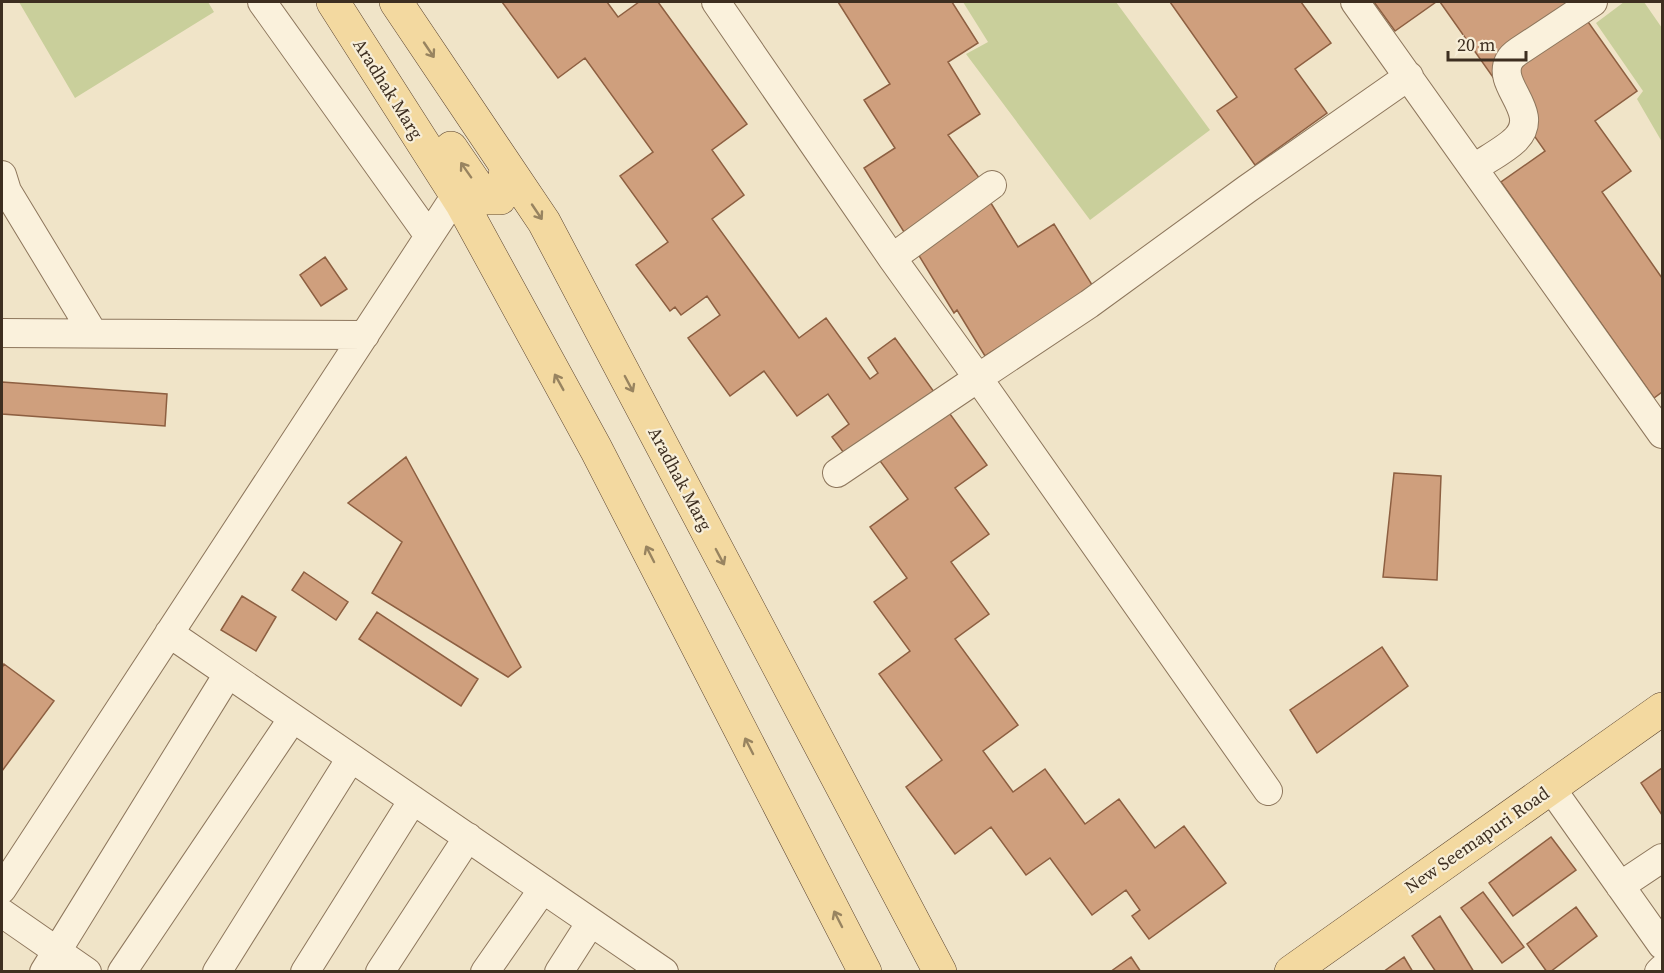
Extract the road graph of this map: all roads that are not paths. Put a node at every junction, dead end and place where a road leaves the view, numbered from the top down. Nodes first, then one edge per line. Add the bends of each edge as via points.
1 (262, 2) edge
2 (333, 2) edge
3 (396, 2) edge
4 (716, 2) edge
5 (1355, 2) edge
6 (1593, 2) edge
7 (1409, 76) junction
8 (413, 127) junction
9 (506, 166) junction
10 (1474, 168) junction
11 (2, 176) edge
12 (992, 185) dead end
13 (456, 195) junction
14 (429, 236) junction
15 (892, 258) junction
16 (2, 333) edge
17 (93, 333) junction
18 (365, 335) junction
19 (978, 378) junction
20 (1662, 434) edge
21 (837, 473) dead end
22 (169, 633) junction
23 (228, 674) junction
24 (1662, 709) edge
25 (293, 718) junction
26 (1662, 731) edge
27 (351, 758) junction
28 (1268, 790) dead end
29 (1557, 797) junction
30 (413, 800) junction
31 (468, 837) junction
32 (1662, 858) edge
33 (1620, 886) junction
34 (2, 889) edge
35 (543, 889) junction
36 (2, 913) edge
37 (591, 921) junction
38 (1662, 945) edge
39 (50, 961) edge
40 (653, 968) edge
41 (87, 972) edge
42 (122, 972) edge
43 (217, 972) edge
44 (304, 972) edge
45 (380, 972) edge
46 (485, 972) edge
47 (559, 972) edge
48 (865, 972) edge
49 (940, 972) edge
50 (1291, 972) edge
51 (1324, 972) edge

1 - 14 street
2 - 8 main road, Aradhak Marg
3 -> 9 main road, Aradhak Marg
4 - 15 street
5 - 7 street
6 - 10 street via 1509,61 1508,77 1523,111 1524,124 1517,138
7 - 10 street
7 - 19 street via 1089,304
9 -> 8 main road via 504,191 500,198 489,198 449,145
8 - 13 main road, Aradhak Marg
9 -> 49 main road, Aradhak Marg via 544,222
10 - 20 street
11 - 17 street via 7,191
12 - 15 street
13 - 14 street
48 -> 13 main road, Aradhak Marg via 596,449
14 - 18 street
15 - 19 street
16 - 17 street
17 - 18 street
18 - 22 street
19 - 21 street
19 - 28 street
22 - 23 street
22 - 34 street
23 - 25 street
23 - 39 street
24 - 29 main road, New Seemapuri Road
25 - 27 street
25 - 42 street
26 - 29 main road, New Seemapuri Road
27 - 30 street
27 - 43 street
29 - 33 street
29 - 50 main road, New Seemapuri Road
29 - 51 main road, New Seemapuri Road
30 - 31 street
30 - 44 street
31 - 35 street
31 - 45 street
32 - 33 street
33 - 38 street
35 - 37 street
35 - 46 street
36 - 39 street
37 - 40 street
37 - 47 street
39 - 41 street

